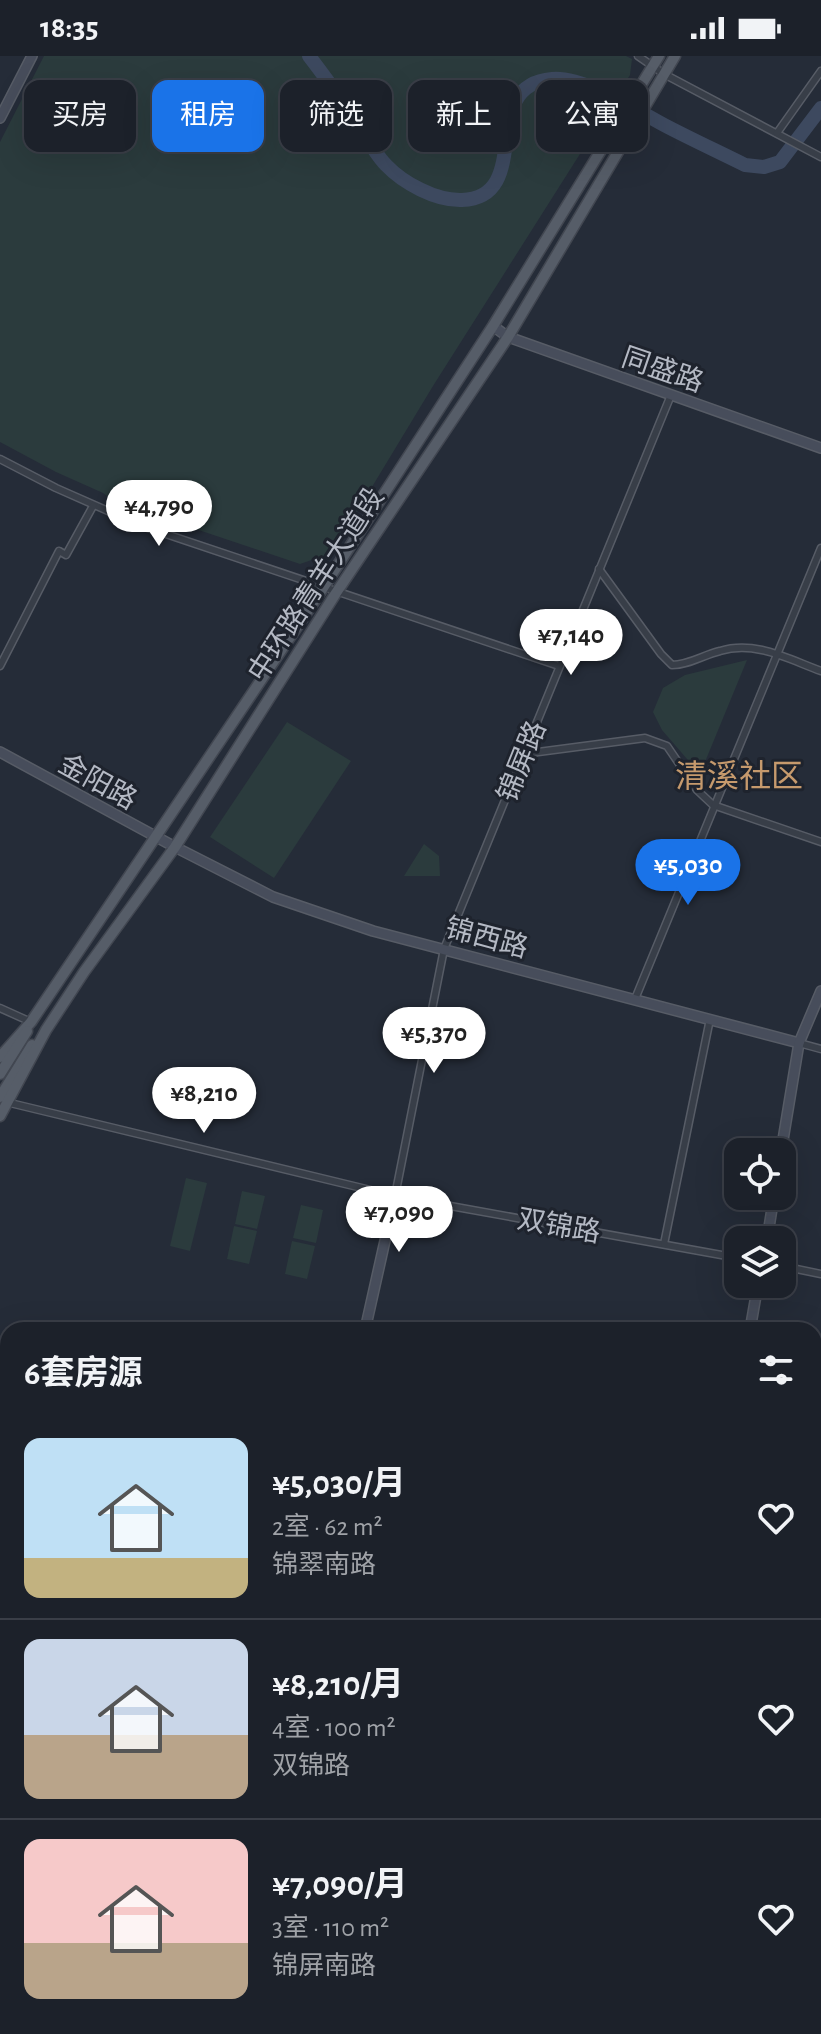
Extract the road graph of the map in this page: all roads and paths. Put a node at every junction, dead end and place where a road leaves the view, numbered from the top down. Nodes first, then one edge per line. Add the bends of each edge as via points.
1 (32, 56) edge
2 (638, 56) edge
3 (675, 56) edge
4 (656, 61) edge
5 (821, 71) edge
6 (664, 74) junction
7 (3, 103) edge
8 (0, 118) edge
9 (777, 133) junction
10 (821, 157) edge
11 (493, 326) junction
12 (508, 337) junction
13 (671, 395) junction
14 (821, 448) edge
15 (0, 459) edge
16 (93, 506) junction
17 (821, 548) edge
18 (599, 569) junction
19 (323, 588) junction
20 (336, 593) junction
21 (776, 654) junction
22 (0, 666) edge
23 (559, 666) junction
24 (821, 671) edge
25 (0, 752) edge
26 (523, 754) junction
27 (713, 805) junction
28 (155, 837) junction
29 (821, 842) edge
30 (175, 847) junction
31 (444, 949) junction
32 (821, 991) edge
33 (635, 999) junction
34 (0, 1008) edge
35 (710, 1019) junction
36 (31, 1022) junction
37 (799, 1043) junction
38 (821, 1049) edge
39 (0, 1057) edge
40 (0, 1074) edge
41 (3, 1100) edge
42 (0, 1116) edge
43 (783, 1138) edge
44 (395, 1196) junction
45 (664, 1244) junction
46 (724, 1255) edge
47 (796, 1269) edge
48 (821, 1274) edge
49 (756, 1298) edge
50 (367, 1322) edge
51 (751, 1322) edge

1 - 7 street
2 - 4 street
3 - 6 main road, 中环路青羊大道段
4 - 6 street
4 - 11 main road, 中环路青羊大道段
5 - 9 street
6 - 9 street
6 - 12 main road, 中环路青羊大道段
7 - 8 street
9 - 10 street
11 - 12 street, 同盛路
11 - 19 main road, 中环路青羊大道段
12 - 13 street, 同盛路
12 - 20 main road, 中环路青羊大道段
13 - 14 street, 同盛路
13 - 18 street, 锦屏路
15 - 16 street
16 - 19 street
16 - 22 street via 66,555 59,551
17 - 21 street
18 - 21 street via 672,665 738,647
18 - 23 street, 锦屏路
19 - 20 street
19 - 28 main road, 中环路青羊大道段
20 - 23 street
20 - 30 main road, 中环路青羊大道段
21 - 24 street
21 - 27 street
23 - 26 street, 锦屏路
25 - 28 street, 金阳路
26 - 27 street via 645,738 667,746
26 - 31 street, 锦屏路
27 - 29 street
27 - 33 street
28 - 30 street, 金阳路
28 - 36 main road, 中环路青羊大道段
30 - 31 street, 锦西路 via 273,897
30 - 41 main road, 中环路青羊大道段 via 84,972
31 - 33 street, 锦西路
31 - 44 street, 锦屏路
32 - 37 street
33 - 35 street, 锦西路
34 - 36 street
35 - 37 street, 锦西路
35 - 45 street
36 - 39 main road, 中环路青羊大道段
36 - 40 main road
37 - 38 street
37 - 43 street
41 - 42 main road, 中环路青羊大道段
41 - 44 street, 双锦路
44 - 45 street, 双锦路
44 - 50 street
45 - 46 street, 双锦路
47 - 48 street
49 - 51 street

